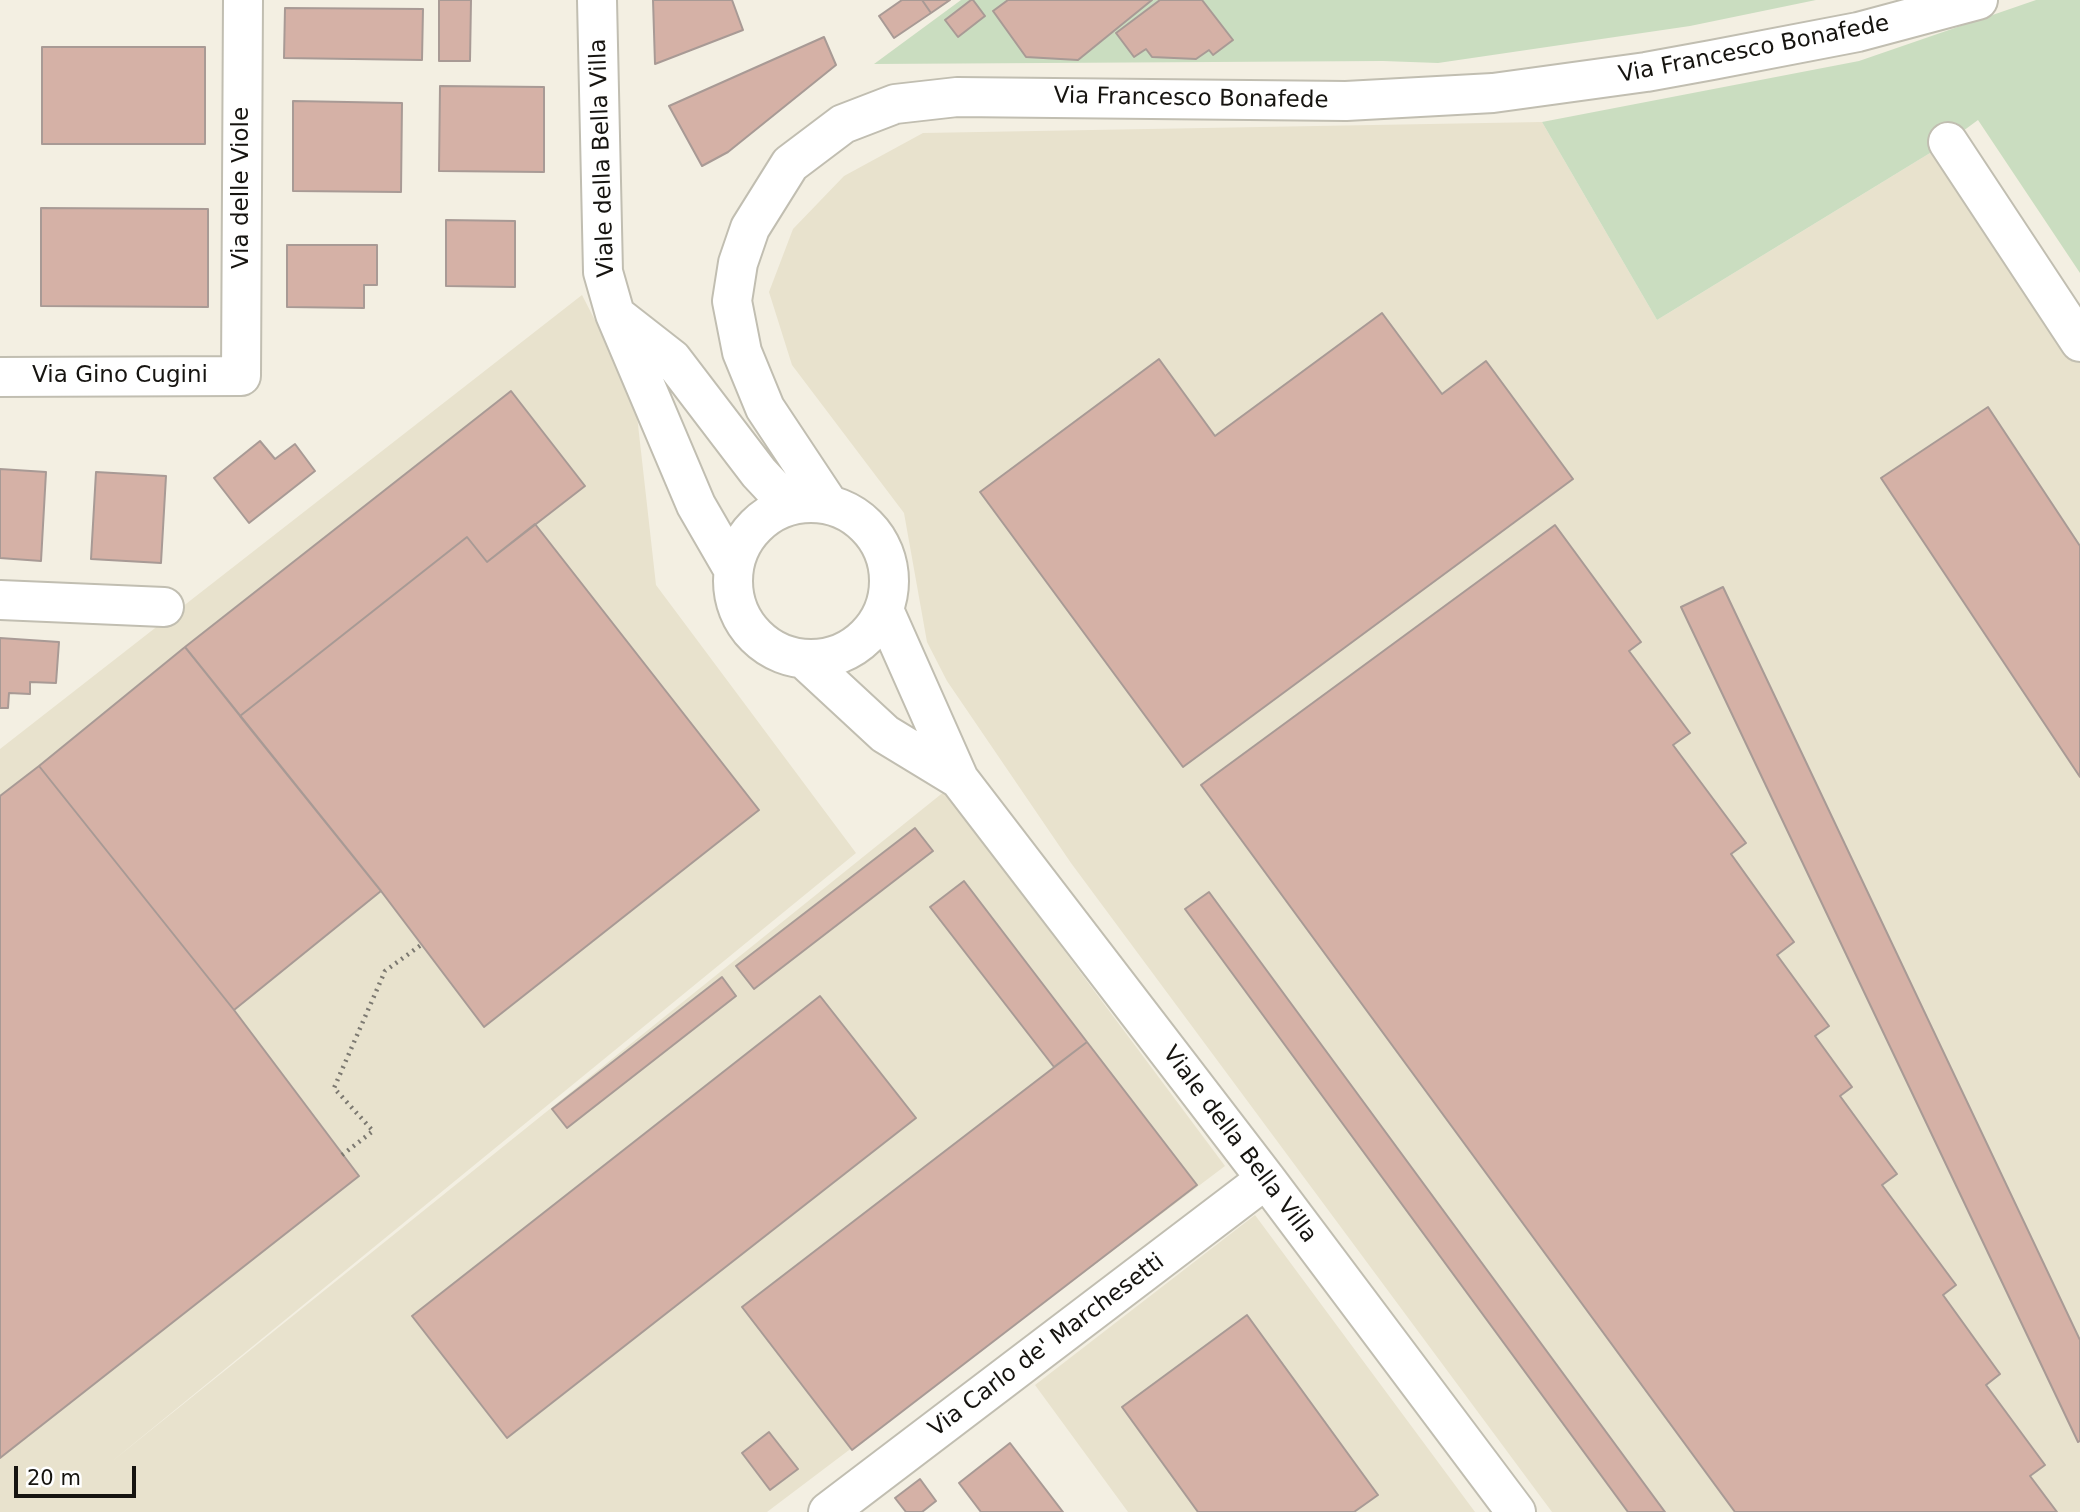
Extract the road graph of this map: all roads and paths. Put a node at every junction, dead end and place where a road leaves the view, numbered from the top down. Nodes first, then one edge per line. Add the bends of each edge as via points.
1 (243, 0) edge
2 (597, 0) edge
3 (1978, 0) edge
4 (1948, 142) dead end
5 (615, 314) junction
6 (2080, 342) edge
7 (241, 376) joint
8 (0, 377) edge
9 (828, 503) junction
10 (789, 505) junction
11 (733, 569) junction
12 (0, 600) edge
13 (164, 607) dead end
14 (884, 610) junction
15 (804, 659) junction
16 (960, 779) junction
17 (421, 945) dead end
18 (342, 1155) dead end
19 (1266, 1180) junction
20 (828, 1512) edge
21 (1516, 1512) edge

1 - 7 street, Via delle Viole
2 - 5 street, Viale della Bella Villa via 603,272
3 - 9 street, Via Francesco Bonafede via 1858,32 1726,58 1493,93 1346,101 957,97 895,104 843,124 790,164 750,228 732,300 742,352 765,408
4 - 6 street
5 - 10 street via 672,359
5 - 11 street, Viale della Bella Villa via 696,505
7 - 8 street, Via Gino Cugini
9 - 10 street, Viale della Bella Villa
9 - 14 street, Viale della Bella Villa via 853,514 873,532 886,556 889,583
10 - 11 street, Viale della Bella Villa via 751,528
11 - 15 street, Viale della Bella Villa via 740,616 755,637 776,651
12 - 13 street
14 - 15 street, Viale della Bella Villa via 871,632 852,648 829,658
14 - 16 street, Viale della Bella Villa
15 - 16 street, Viale della Bella Villa via 884,734
16 - 19 street, Viale della Bella Villa
17 - 18 path via 385,971 334,1088 373,1131
19 - 20 street, Via Carlo de' Marchesetti
19 - 21 street, Viale della Bella Villa

